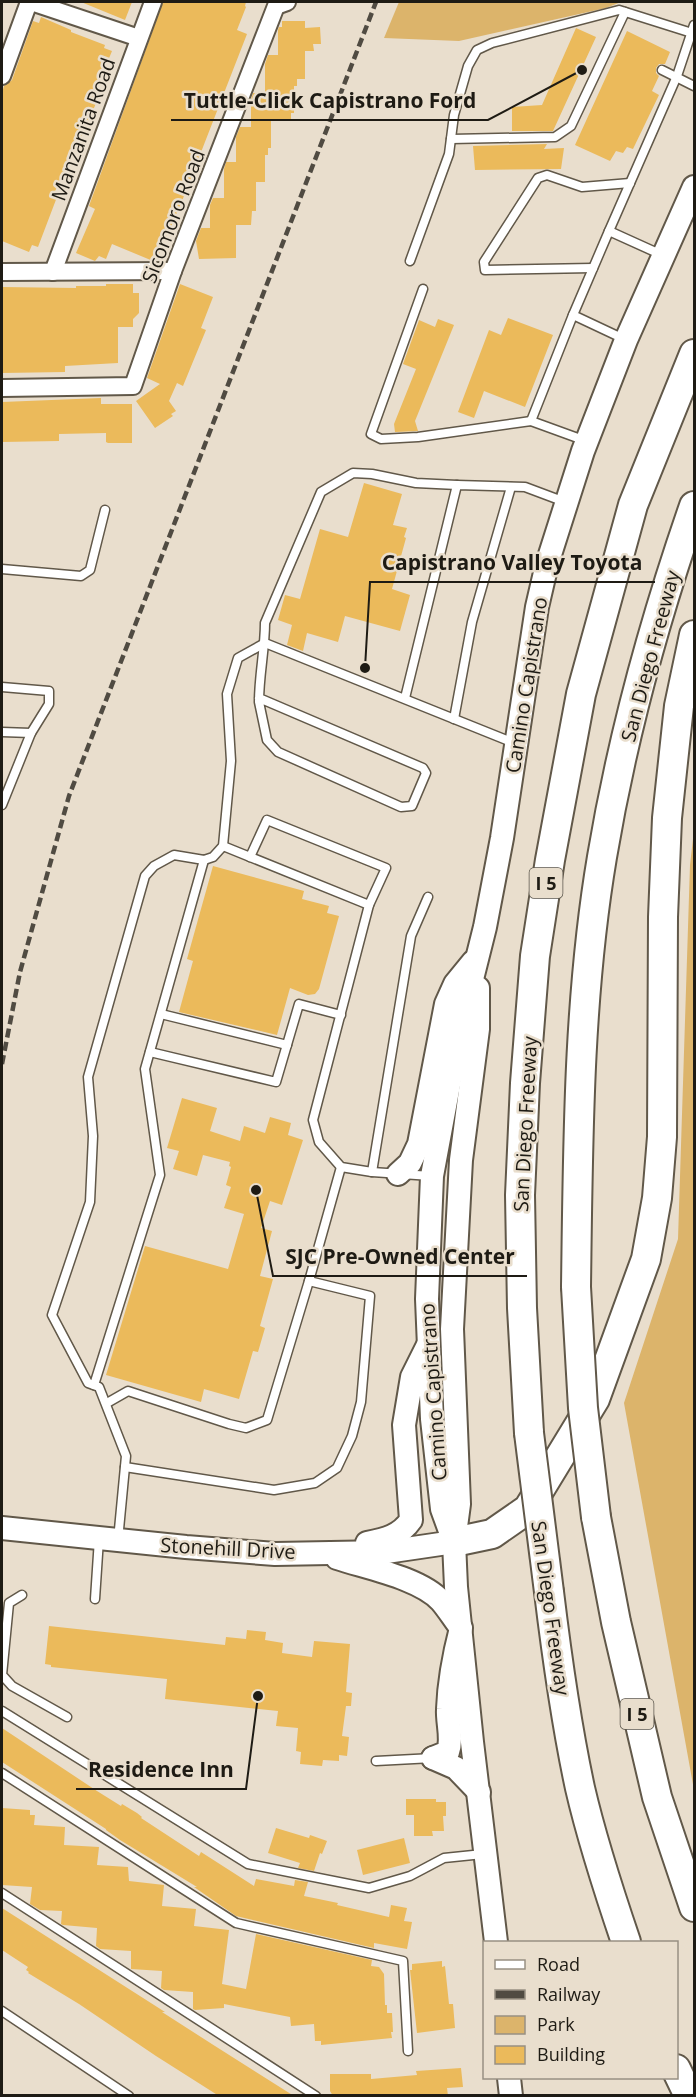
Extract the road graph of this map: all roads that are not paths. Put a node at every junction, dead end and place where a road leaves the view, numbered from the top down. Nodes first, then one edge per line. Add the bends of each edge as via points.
1 (30, 2) edge
2 (153, 2) edge
3 (279, 3) edge
4 (625, 12) junction
5 (693, 29) edge
6 (139, 38) junction
7 (606, 50) junction
8 (616, 54) dead end
9 (662, 70) dead end
10 (2, 76) edge
11 (676, 76) junction
12 (694, 86) edge
13 (451, 139) junction
14 (630, 183) junction
15 (694, 187) edge
16 (609, 231) junction
17 (665, 256) junction
18 (410, 261) dead end
19 (593, 268) junction
20 (173, 271) junction
21 (2, 272) edge
22 (52, 272) junction
23 (423, 289) dead end
24 (573, 315) junction
25 (626, 340) junction
26 (694, 354) edge
27 (2, 388) edge
28 (531, 421) junction
29 (587, 441) junction
30 (457, 485) junction
31 (511, 487) junction
32 (566, 502) junction
33 (694, 506) edge
34 (105, 510) dead end
35 (2, 569) edge
36 (694, 635) edge
37 (265, 643) junction
38 (2, 687) edge
39 (259, 698) junction
40 (405, 698) junction
41 (454, 719) junction
42 (2, 732) edge
43 (31, 734) junction
44 (516, 743) junction
45 (2, 806) edge
46 (223, 846) junction
47 (250, 857) junction
48 (204, 860) junction
49 (428, 897) dead end
50 (369, 906) junction
51 (478, 957) junction
52 (478, 1002) junction
53 (161, 1014) junction
54 (341, 1015) junction
55 (287, 1045) junction
56 (150, 1052) junction
57 (341, 1167) junction
58 (372, 1172) junction
59 (398, 1174) junction
60 (432, 1176) junction
61 (309, 1281) junction
62 (452, 1329) junction
63 (430, 1342) junction
64 (94, 1385) junction
65 (106, 1403) junction
66 (125, 1467) junction
67 (11, 1529) edge
68 (108, 1539) junction
69 (454, 1542) junction
70 (319, 1552) junction
71 (22, 1595) dead end
72 (95, 1599) dead end
73 (461, 1628) junction
74 (2, 1711) edge
75 (67, 1717) dead end
76 (433, 1758) junction
77 (376, 1761) dead end
78 (2, 1773) edge
79 (479, 1792) junction
80 (487, 1854) junction
81 (2, 1893) edge
82 (694, 1907) edge
83 (496, 1941) edge
84 (626, 1941) edge
85 (2, 2011) edge
86 (408, 2051) dead end
87 (678, 2073) edge
88 (509, 2079) edge
89 (116, 2091) edge
90 (129, 2096) edge
91 (316, 2096) edge
92 (511, 2096) edge
93 (689, 2096) edge

1 - 6 street
1 - 10 street
2 - 6 street, Manzanita Road
3 - 20 street, Sicomoro Road
4 - 5 lane
4 - 7 lane
4 - 13 lane via 619,10 477,50 468,66
5 - 11 lane
6 - 22 street, Manzanita Road
7 - 8 lane
7 - 13 lane via 571,126 555,137
9 - 11 lane
11 - 12 lane
11 - 14 lane
13 - 18 lane
14 - 16 lane
14 - 19 lane via 582,187 547,175 538,178 484,261 485,270
15 - 17 main road, Camino Capistrano
16 - 17 lane
16 - 19 lane
17 - 25 main road, Camino Capistrano
19 - 24 lane
20 - 22 street
20 - 27 street, Sicomoro Road via 133,386
21 - 22 street
23 - 28 lane via 371,434 381,439 418,437
24 - 25 lane
24 - 28 lane
25 - 29 main road, Camino Capistrano
26 - 84 highway, San Diego Freeway / I 5, bridge via 633,505 581,694 535,956 520,1195 529,1433 560,1684 580,1790
28 - 29 lane
29 - 32 main road, Camino Capistrano
30 - 31 lane
30 - 37 lane via 353,473 321,492 265,623
30 - 40 lane
31 - 32 lane via 525,487
31 - 41 lane via 472,622
32 - 44 main road, Camino Capistrano via 537,607
33 - 82 highway, San Diego Freeway / I 5, bridge via 642,675 602,858 587,977 579,1099 576,1287 583,1408 596,1517 657,1797
34 - 35 lane via 87,574
36 - 69 highway via 679,706 667,818 662,1137 646,1259 594,1399 528,1509 492,1534
37 - 39 lane
37 - 40 lane
37 - 46 lane via 238,658 227,694 231,761
38 - 43 lane via 49,691 49,704
39 - 39 lane via 423,768 426,773 412,806 401,807 278,752 267,740
40 - 41 lane
41 - 44 lane
42 - 43 lane
43 - 45 lane
44 - 51 main road, Camino Capistrano
46 - 47 lane
46 - 48 lane
47 - 50 lane
47 - 50 lane via 267,820 386,868
48 - 53 lane
48 - 64 lane via 174,855 154,866 146,876 88,1077 93,1136 90,1202 52,1315 88,1383
49 - 58 lane via 411,936
50 - 54 lane
51 - 52 main road, Camino Capistrano
51 - 59 main road via 455,984 446,1004 419,1144 410,1163
51 - 60 main road, Camino Capistrano via 459,1031
52 - 60 main road via 456,1141 451,1157
52 - 62 main road, Camino Capistrano via 476,1057 461,1160
53 - 55 lane
53 - 56 lane
54 - 55 lane via 299,1004
54 - 57 lane via 314,1120 320,1142
55 - 56 lane via 276,1082
56 - 64 lane via 145,1069 159,1175
57 - 58 lane
57 - 61 lane
58 - 59 lane
59 - 60 lane
60 - 62 main road via 445,1191 442,1290
60 - 63 main road, Camino Capistrano via 427,1288
61 - 65 lane via 267,1420 246,1428 128,1391
61 - 66 lane via 370,1296 361,1402 352,1436 337,1468 315,1483 274,1490
62 - 69 main road, Camino Capistrano via 459,1504
63 - 69 main road, Camino Capistrano via 432,1419 441,1509
63 - 70 main road via 411,1377 404,1425 411,1520 404,1531 388,1538
64 - 65 lane via 99,1387
65 - 66 lane via 126,1456
66 - 68 lane
67 - 68 main road, Stonehill Drive
68 - 70 main road, Stonehill Drive via 275,1554
68 - 72 lane
69 - 70 main road, Stonehill Drive via 386,1551
69 - 73 main road, Camino Capistrano
70 - 73 main road via 402,1577 419,1586 440,1600
71 - 75 lane via 9,1603 2,1675 12,1686
73 - 76 main road via 452,1663 450,1746 448,1752
73 - 79 main road, Camino Capistrano
74 - 80 lane via 248,1864 369,1888 410,1876 444,1858
76 - 77 lane
76 - 79 main road via 456,1768
78 - 86 lane via 236,1923 404,1961
79 - 80 main road, Camino Capistrano
80 - 83 main road, Camino Capistrano
81 - 91 lane
85 - 89 lane
87 - 93 highway
88 - 92 main road
89 - 90 lane

